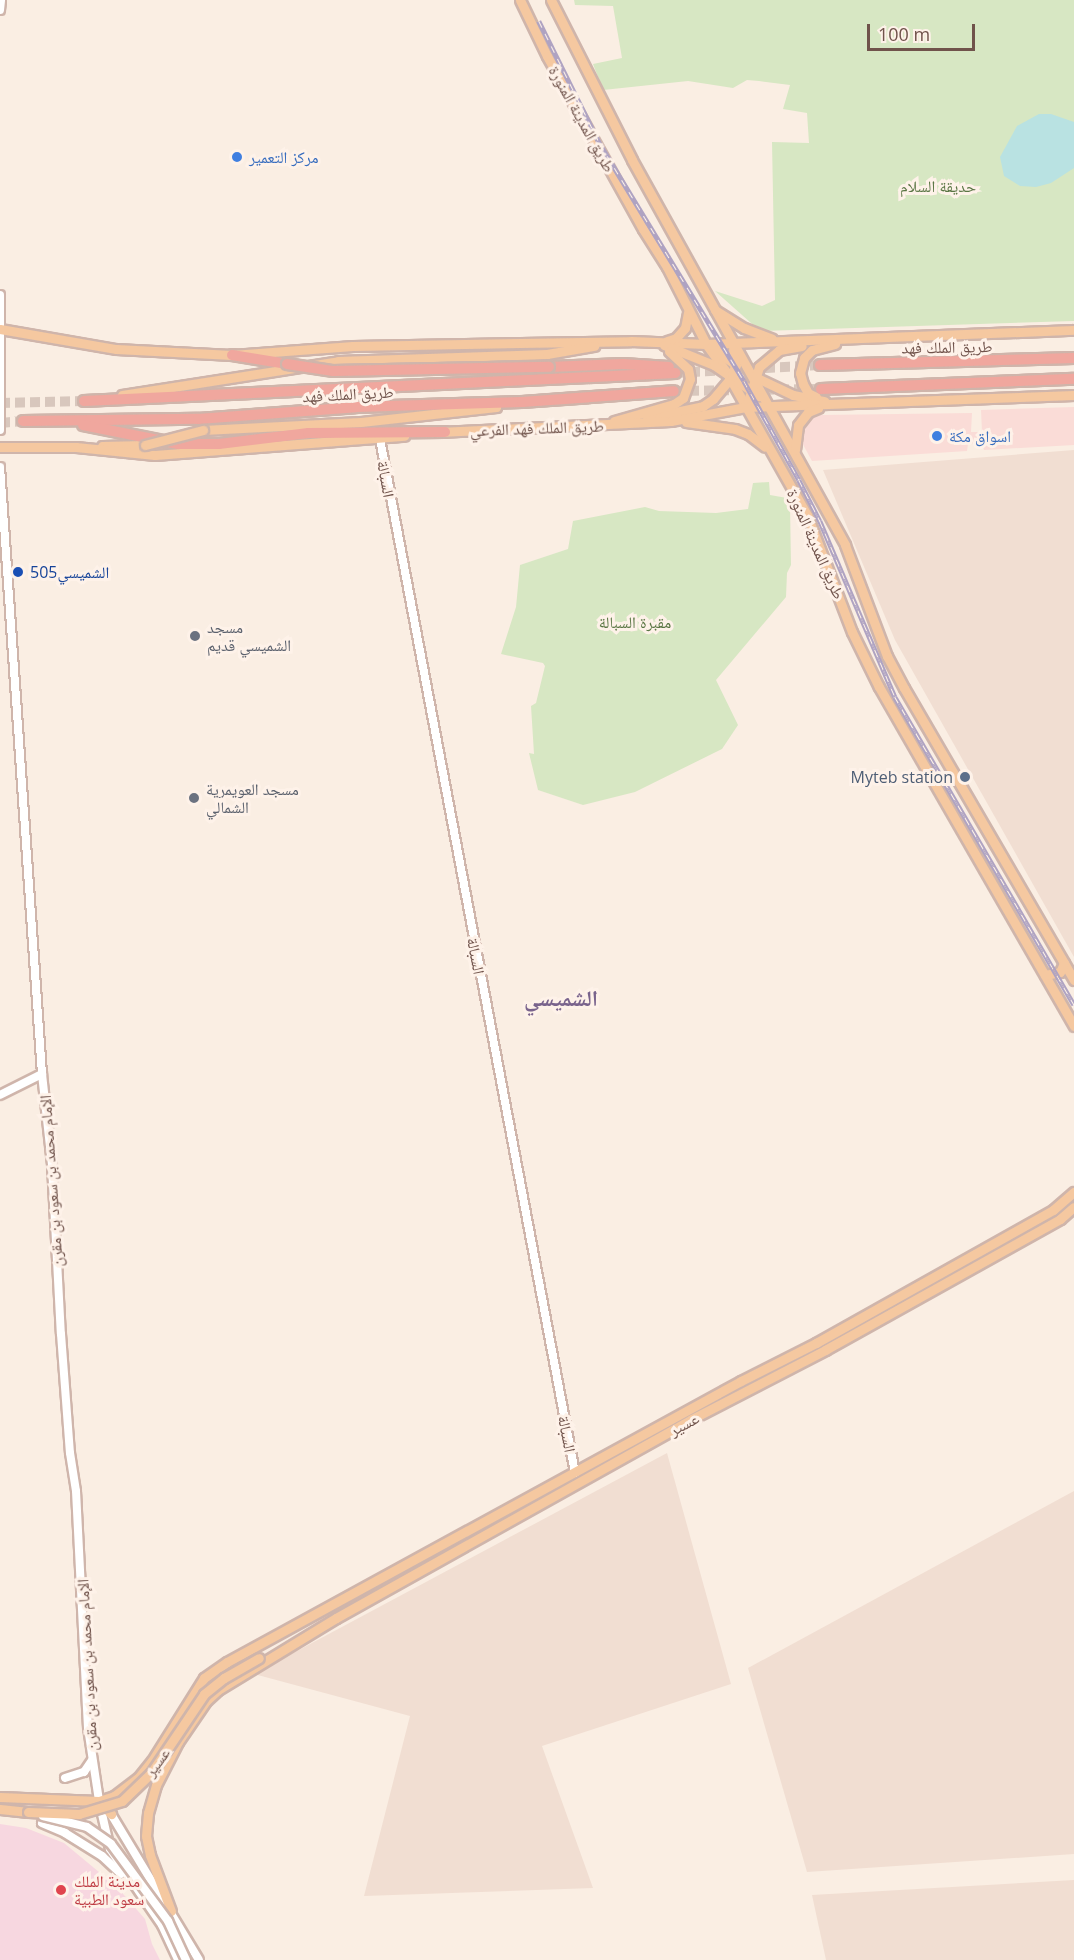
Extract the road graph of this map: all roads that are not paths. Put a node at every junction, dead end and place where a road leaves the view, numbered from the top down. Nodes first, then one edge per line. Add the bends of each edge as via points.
1 (1, 0) edge
2 (520, 0) edge
3 (550, 0) edge
4 (0, 10) edge
5 (0, 295) edge
6 (713, 308) junction
7 (688, 309) junction
8 (1, 329) edge
9 (1074, 330) edge
10 (852, 340) junction
11 (631, 341) junction
12 (663, 342) junction
13 (780, 342) junction
14 (732, 343) junction
15 (706, 344) junction
16 (232, 355) junction
17 (1074, 358) edge
18 (735, 364) junction
19 (820, 365) tunnel mouth
20 (729, 376) junction
21 (1074, 379) edge
22 (753, 380) junction
23 (821, 389) tunnel mouth
24 (674, 392) tunnel mouth
25 (1074, 395) edge
26 (84, 400) joint
27 (522, 402) junction
28 (855, 404) junction
29 (826, 405) junction
30 (746, 407) junction
31 (770, 407) junction
32 (671, 422) junction
33 (595, 426) junction
34 (0, 430) edge
35 (445, 432) junction
36 (380, 439) junction
37 (0, 447) edge
38 (75, 447) junction
39 (795, 452) junction
40 (773, 455) junction
41 (0, 467) edge
42 (1064, 963) junction
43 (1045, 975) junction
44 (1074, 980) edge
45 (1074, 1026) edge
46 (42, 1074) junction
47 (0, 1095) edge
48 (1074, 1192) edge
49 (1074, 1207) edge
50 (575, 1473) junction
51 (294, 1642) junction
52 (92, 1760) junction
53 (65, 1778) dead end
54 (0, 1797) edge
55 (99, 1801) junction
56 (0, 1809) edge
57 (27, 1812) junction
58 (111, 1814) joint
59 (42, 1822) dead end
60 (134, 1886) junction
61 (171, 1911) junction
62 (178, 1960) edge
63 (186, 1960) edge
64 (199, 1960) edge

1 - 4 street
2 - 7 main road, طريق المدينة المنورة via 547,56
3 - 6 main road, طريق المدينة المنورة
5 - 8 street
6 - 13 main road via 744,328
6 - 14 main road, طريق المدينة المنورة
7 - 12 main road via 685,328 676,338
7 - 15 main road, طريق المدينة المنورة
8 - 16 main road via 116,349
8 - 34 street
9 - 10 main road
10 - 13 main road
10 - 22 main road via 779,350 759,367
10 - 28 main road via 812,350 804,358 800,373 808,393
11 - 12 main road
11 - 16 main road via 353,346
11 - 20 main road via 659,344 698,358
11 - 26 main road via 547,354 338,361
11 - 33 main road via 673,352 688,369 688,390 674,404
12 - 15 main road
13 - 14 main road
14 - 15 main road
14 - 18 main road
14 - 22 main road, طريق المدينة المنورة
15 - 18 main road
15 - 20 main road, طريق المدينة المنورة
16 - 26 highway, طريق الملك فهد, bridge via 333,371 623,364 672,370
17 - 19 highway, طريق الملك فهد
18 - 20 main road
18 - 22 main road
20 - 22 main road
20 - 30 main road, طريق المدينة المنورة
20 - 33 main road via 721,393 704,406
21 - 23 highway
22 - 28 main road via 793,394
22 - 30 main road
22 - 31 main road, طريق المدينة المنورة
24 - 27 highway, طريق الملك فهد
25 - 28 main road, طريق الملك فهد الفرعي
27 - 35 highway, طريق الملك فهد via 198,419 23,421 82,425 178,444 219,444 308,433
27 - 38 main road, bridge via 361,422 203,430 145,444
28 - 29 main road, طريق الملك فهد الفرعي
29 - 31 main road, طريق الملك فهد الفرعي
29 - 39 main road via 801,419
30 - 31 main road, طريق الملك فهد الفرعي
30 - 32 main road, طريق الملك فهد الفرعي
30 - 40 main road, طريق المدينة المنورة
31 - 39 main road, طريق المدينة المنورة
32 - 33 main road, طريق الملك فهد الفرعي
32 - 40 main road via 735,429 757,440
33 - 35 main road, طريق الملك فهد الفرعي
35 - 36 main road, طريق الملك فهد الفرعي
36 - 38 main road, طريق الملك فهد الفرعي via 155,455
36 - 50 street, السبالة
37 - 38 main road, طريق الملك فهد الفرعي
39 - 42 main road, طريق المدينة المنورة via 845,545 887,656
40 - 43 main road, طريق المدينة المنورة via 807,515 867,663
41 - 46 street, الإمام محمد بن سعود بن مقرن
42 - 43 main road via 1060,972
42 - 44 main road, طريق المدينة المنورة
43 - 45 main road, طريق المدينة المنورة
46 - 47 street
46 - 52 street, الإمام محمد بن سعود بن مقرن via 76,1491
48 - 50 main road, عسير via 1053,1210
49 - 51 main road, عسير via 1060,1219
50 - 55 main road, عسير via 227,1662 204,1678 138,1779 114,1796
51 - 57 main road, عسير, bridge via 224,1678 204,1694 151,1773 122,1801 79,1814
51 - 61 main road via 231,1680 206,1701 178,1742 156,1785 146,1836
52 - 53 street via 84,1772
52 - 55 street, الإمام محمد بن سعود بن مقرن
54 - 55 main road
55 - 58 main road
55 - 60 street, الإمام محمد بن سعود بن مقرن via 110,1849
56 - 57 main road, عسير
57 - 63 street, bridge via 87,1827 111,1844 168,1922
58 - 61 street
59 - 60 street via 102,1856
60 - 62 street via 162,1925
61 - 64 street

